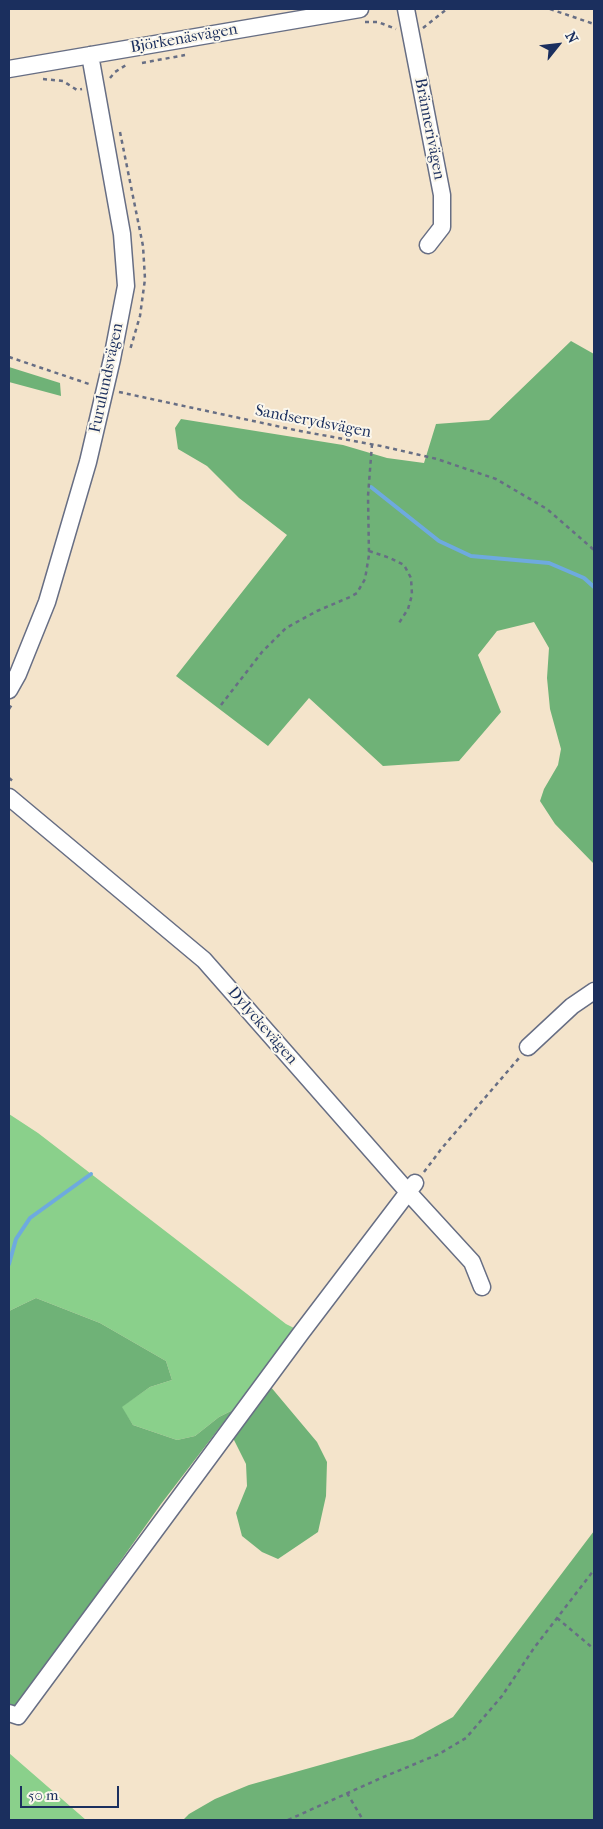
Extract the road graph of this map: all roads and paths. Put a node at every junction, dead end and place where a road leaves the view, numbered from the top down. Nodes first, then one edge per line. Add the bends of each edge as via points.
1 (406, 9) edge
2 (447, 9) edge
3 (550, 9) edge
4 (360, 15) edge
5 (594, 24) edge
6 (410, 31) junction
7 (189, 54) dead end
8 (90, 55) junction
9 (9, 69) edge
10 (34, 80) dead end
11 (95, 87) junction
12 (428, 245) dead end
13 (9, 357) edge
14 (106, 389) junction
15 (372, 444) junction
16 (594, 550) edge
17 (369, 551) junction
18 (399, 623) dead end
19 (9, 690) edge
20 (221, 705) dead end
21 (9, 797) edge
22 (594, 991) edge
23 (528, 1047) joint
24 (412, 1187) junction
25 (482, 1286) dead end
26 (594, 1570) edge
27 (557, 1618) junction
28 (594, 1649) edge
29 (9, 1713) edge
30 (347, 1793) junction
31 (288, 1820) edge
32 (363, 1820) edge

1 - 6 street, Brännerivägen
2 - 6 path via 425,28
3 - 5 path
4 - 6 path via 403,32
4 - 8 street, Björkenäsvägen
6 - 12 street, Brännerivägen via 442,196 442,227
7 - 11 path via 124,65 109,80
8 - 9 street, Björkenäsvägen
8 - 11 street, Furulundsvägen
10 - 11 path via 63,81 77,90
11 - 14 street, Furulundsvägen via 122,234 126,286
13 - 14 path, Sandserydsvägen
14 - 15 path, Sandserydsvägen
14 - 19 street, Furulundsvägen via 47,602
15 - 16 path, Sandserydsvägen via 436,459 496,479 547,509
15 - 17 path via 368,496
17 - 18 path via 404,565 411,578 412,595
17 - 20 path via 365,579 357,593 286,628 262,652
21 - 24 street, Dylyckevägen via 204,960
22 - 23 street via 572,1006
23 - 24 path
24 - 25 street, Dylyckevägen via 472,1262
24 - 29 street via 18,1716
26 - 27 path
27 - 28 path
27 - 30 path via 502,1696 466,1738 439,1754
30 - 31 path
30 - 32 path

